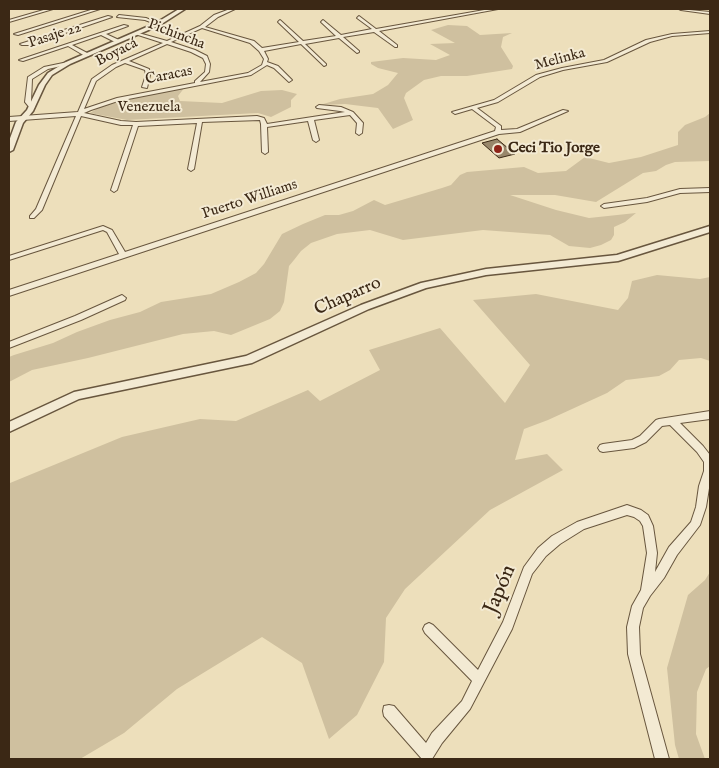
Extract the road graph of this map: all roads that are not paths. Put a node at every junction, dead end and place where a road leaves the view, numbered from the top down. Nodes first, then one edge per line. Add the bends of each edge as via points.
1 (51, 9) edge
2 (96, 9) edge
3 (180, 9) edge
4 (233, 9) edge
5 (496, 9) edge
6 (681, 9) edge
7 (710, 13) edge
8 (119, 16) dead end
9 (110, 17) junction
10 (359, 17) dead end
11 (9, 21) edge
12 (280, 21) dead end
13 (323, 21) dead end
14 (158, 24) junction
15 (202, 27) junction
16 (375, 30) junction
17 (710, 32) edge
18 (137, 33) junction
19 (102, 34) junction
20 (338, 36) junction
21 (117, 41) junction
22 (167, 43) junction
23 (302, 43) junction
24 (69, 45) junction
25 (395, 46) dead end
26 (261, 50) junction
27 (356, 52) dead end
28 (28, 53) dead end
29 (87, 55) junction
30 (35, 57) junction
31 (21, 60) dead end
32 (124, 61) junction
33 (68, 63) junction
34 (264, 64) junction
35 (324, 65) dead end
36 (289, 80) dead end
37 (195, 84) junction
38 (145, 87) dead end
39 (32, 107) junction
40 (319, 107) dead end
41 (473, 107) junction
42 (565, 111) dead end
43 (455, 112) dead end
44 (351, 113) junction
45 (79, 114) junction
46 (23, 118) junction
47 (9, 119) edge
48 (200, 120) junction
49 (310, 120) junction
50 (136, 124) junction
51 (264, 126) junction
52 (498, 132) junction
53 (359, 133) dead end
54 (316, 140) dead end
55 (9, 150) edge
56 (265, 152) dead end
57 (191, 169) dead end
58 (114, 190) dead end
59 (710, 190) edge
60 (604, 206) dead end
61 (32, 217) dead end
62 (710, 229) edge
63 (123, 255) junction
64 (9, 258) edge
65 (9, 292) edge
66 (122, 298) dead end
67 (9, 345) edge
68 (710, 415) edge
69 (672, 421) junction
70 (9, 426) edge
71 (603, 448) dead end
72 (646, 592) junction
73 (429, 629) dead end
74 (479, 680) junction
75 (390, 712) dead end
76 (662, 759) edge

1 - 11 street
2 - 9 street
2 - 9 street via 15,32 18,42 22,46
3 - 14 street
4 - 15 street, Boyacá via 221,13
5 - 16 street
6 - 7 street
8 - 14 street
9 - 19 street, Pasaje 22 via 126,26
10 - 16 street
12 - 23 street
13 - 20 street
14 - 18 street
15 - 22 street, Boyacá
15 - 26 street via 248,40
16 - 20 street
16 - 25 street
17 - 41 street, Melinka via 648,41 605,61 538,76 496,101
18 - 21 street
18 - 22 street, Pichincha
19 - 21 street
19 - 24 street, Pasaje 22
20 - 23 street
20 - 27 street
21 - 29 street
22 - 32 street, Boyacá
22 - 37 street, Pichincha via 194,51 208,61 205,75
23 - 26 street
23 - 35 street
24 - 29 street
24 - 30 street, Pasaje 22
26 - 34 street via 266,59
28 - 30 street
29 - 33 street
30 - 31 street, Pasaje 22
32 - 38 street via 147,69
32 - 45 street, Boyacá via 94,80
33 - 39 street via 47,78
33 - 39 street via 46,68 30,78 28,102
34 - 36 street via 276,67
34 - 37 street, Caracas via 249,74
37 - 45 street, Caracas via 117,100
39 - 46 street
40 - 44 street
41 - 43 street, Melinka
41 - 52 street via 499,127
42 - 52 street, Puerto Williams via 518,131
44 - 49 street
44 - 53 street via 360,123
45 - 46 street, Venezuela
45 - 50 street, Venezuela
45 - 61 street, Boyacá via 38,210
46 - 47 street, Venezuela
46 - 55 street
48 - 50 street, Venezuela
48 - 51 street, Venezuela via 260,118
48 - 57 street
49 - 51 street
49 - 54 street
50 - 58 street
51 - 56 street
52 - 63 street, Puerto Williams
59 - 60 street via 680,191
62 - 70 street, Chaparro via 618,258 486,272 424,285 365,307 248,360 78,395
63 - 64 street via 110,231 103,228
63 - 65 street, Puerto Williams
66 - 67 street
68 - 69 street
69 - 71 street via 654,425 643,439 634,444
69 - 72 street via 700,449 709,461 710,471 695,525
72 - 74 street, Japón via 652,554 644,518 627,510 581,525 542,552 528,571 508,625
72 - 76 street via 638,606 633,627 634,654
73 - 74 street
74 - 75 street, Japón via 466,704 427,754

